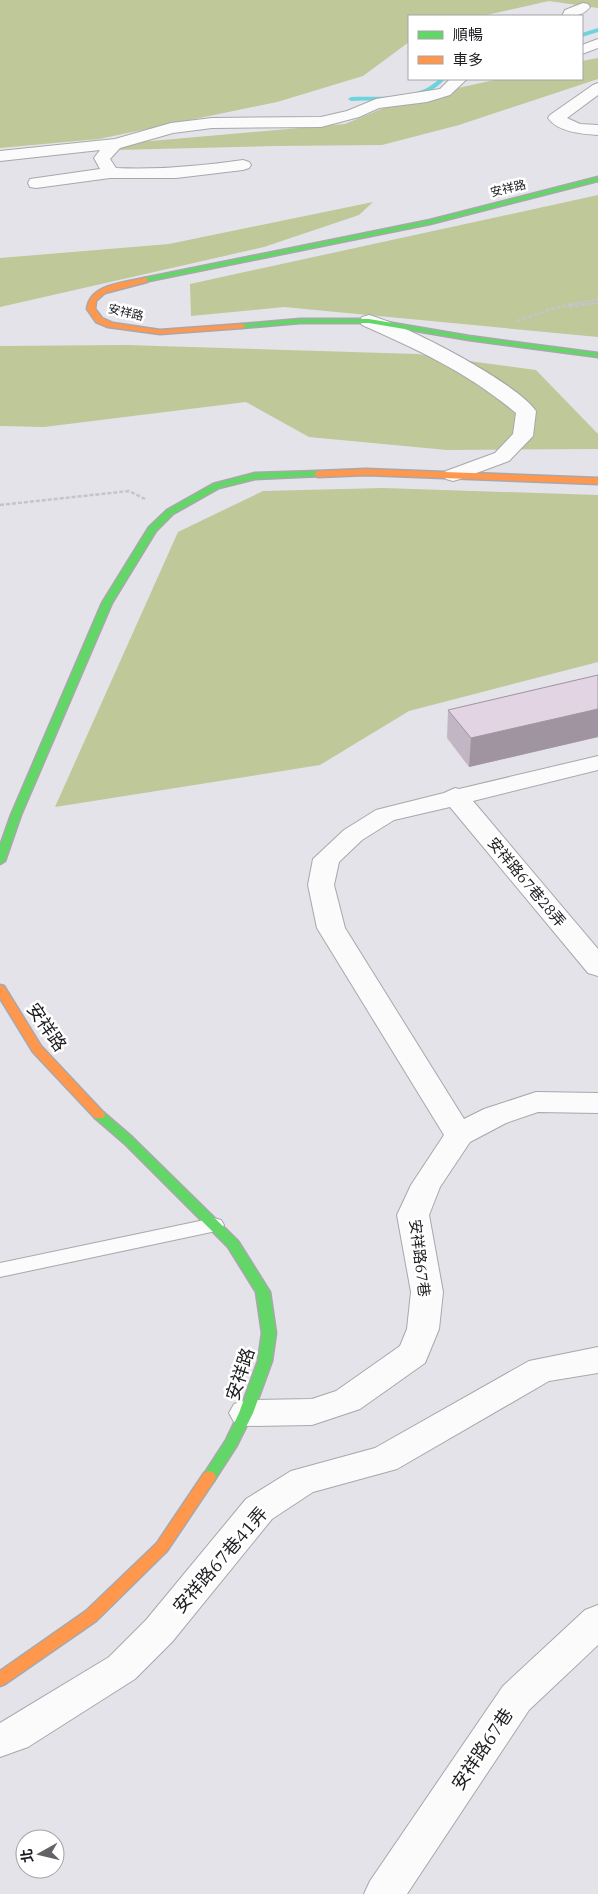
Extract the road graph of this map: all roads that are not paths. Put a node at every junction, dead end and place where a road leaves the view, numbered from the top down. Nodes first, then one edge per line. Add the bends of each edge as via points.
1 (583, 8) dead end
2 (569, 15) edge
3 (598, 44) edge
4 (583, 50) edge
5 (458, 80) edge
6 (598, 88) edge
7 (598, 130) edge
8 (115, 144) junction
9 (0, 156) edge
10 (243, 165) dead end
11 (110, 173) junction
12 (598, 180) edge
13 (36, 183) dead end
14 (369, 321) junction
15 (598, 355) edge
16 (453, 475) junction
17 (598, 481) edge
18 (598, 764) edge
19 (455, 796) junction
20 (0, 861) edge
21 (598, 967) edge
22 (0, 989) edge
23 (598, 1103) edge
24 (459, 1135) junction
25 (214, 1225) junction
26 (0, 1270) edge
27 (598, 1360) edge
28 (246, 1413) junction
29 (598, 1621) edge
30 (0, 1679) edge
31 (0, 1740) edge
32 (384, 1894) edge

1 - 2 street
3 - 4 street
5 - 8 street via 445,92 376,104 321,122 212,123 171,128
6 - 7 street via 556,118 566,125
8 - 9 street
8 - 11 street via 102,158
10 - 11 street via 131,175
11 - 13 street
12 - 14 street, 安祥路 via 430,222 124,284 102,292 92,300 91,310 99,320 111,325 160,332 300,321
14 - 15 street, 安祥路
14 - 16 street via 470,371 494,385 526,411 522,436 502,457
16 - 17 street
16 - 20 street via 366,472 255,476 216,486 170,512 152,529 107,603 20,806
18 - 19 street
19 - 21 street, 安祥路67巷28弄
19 - 24 street via 385,815 353,835 326,859 321,885 331,928
22 - 25 street, 安祥路 via 37,1049 91,1108
23 - 24 street, 安祥路67巷 via 536,1102 495,1116
24 - 28 street, 安祥路67巷 via 426,1185 413,1215 427,1292 423,1329 413,1354 348,1400 312,1412
25 - 26 lane
25 - 28 street, 安祥路 via 233,1244 263,1292 269,1333 265,1361
27 - 31 street, 安祥路67巷41弄 via 541,1370 384,1459 303,1481 266,1504 159,1631 122,1668 14,1735
28 - 30 street, 安祥路 via 162,1546 91,1616
29 - 32 street, 安祥路67巷 via 516,1698

